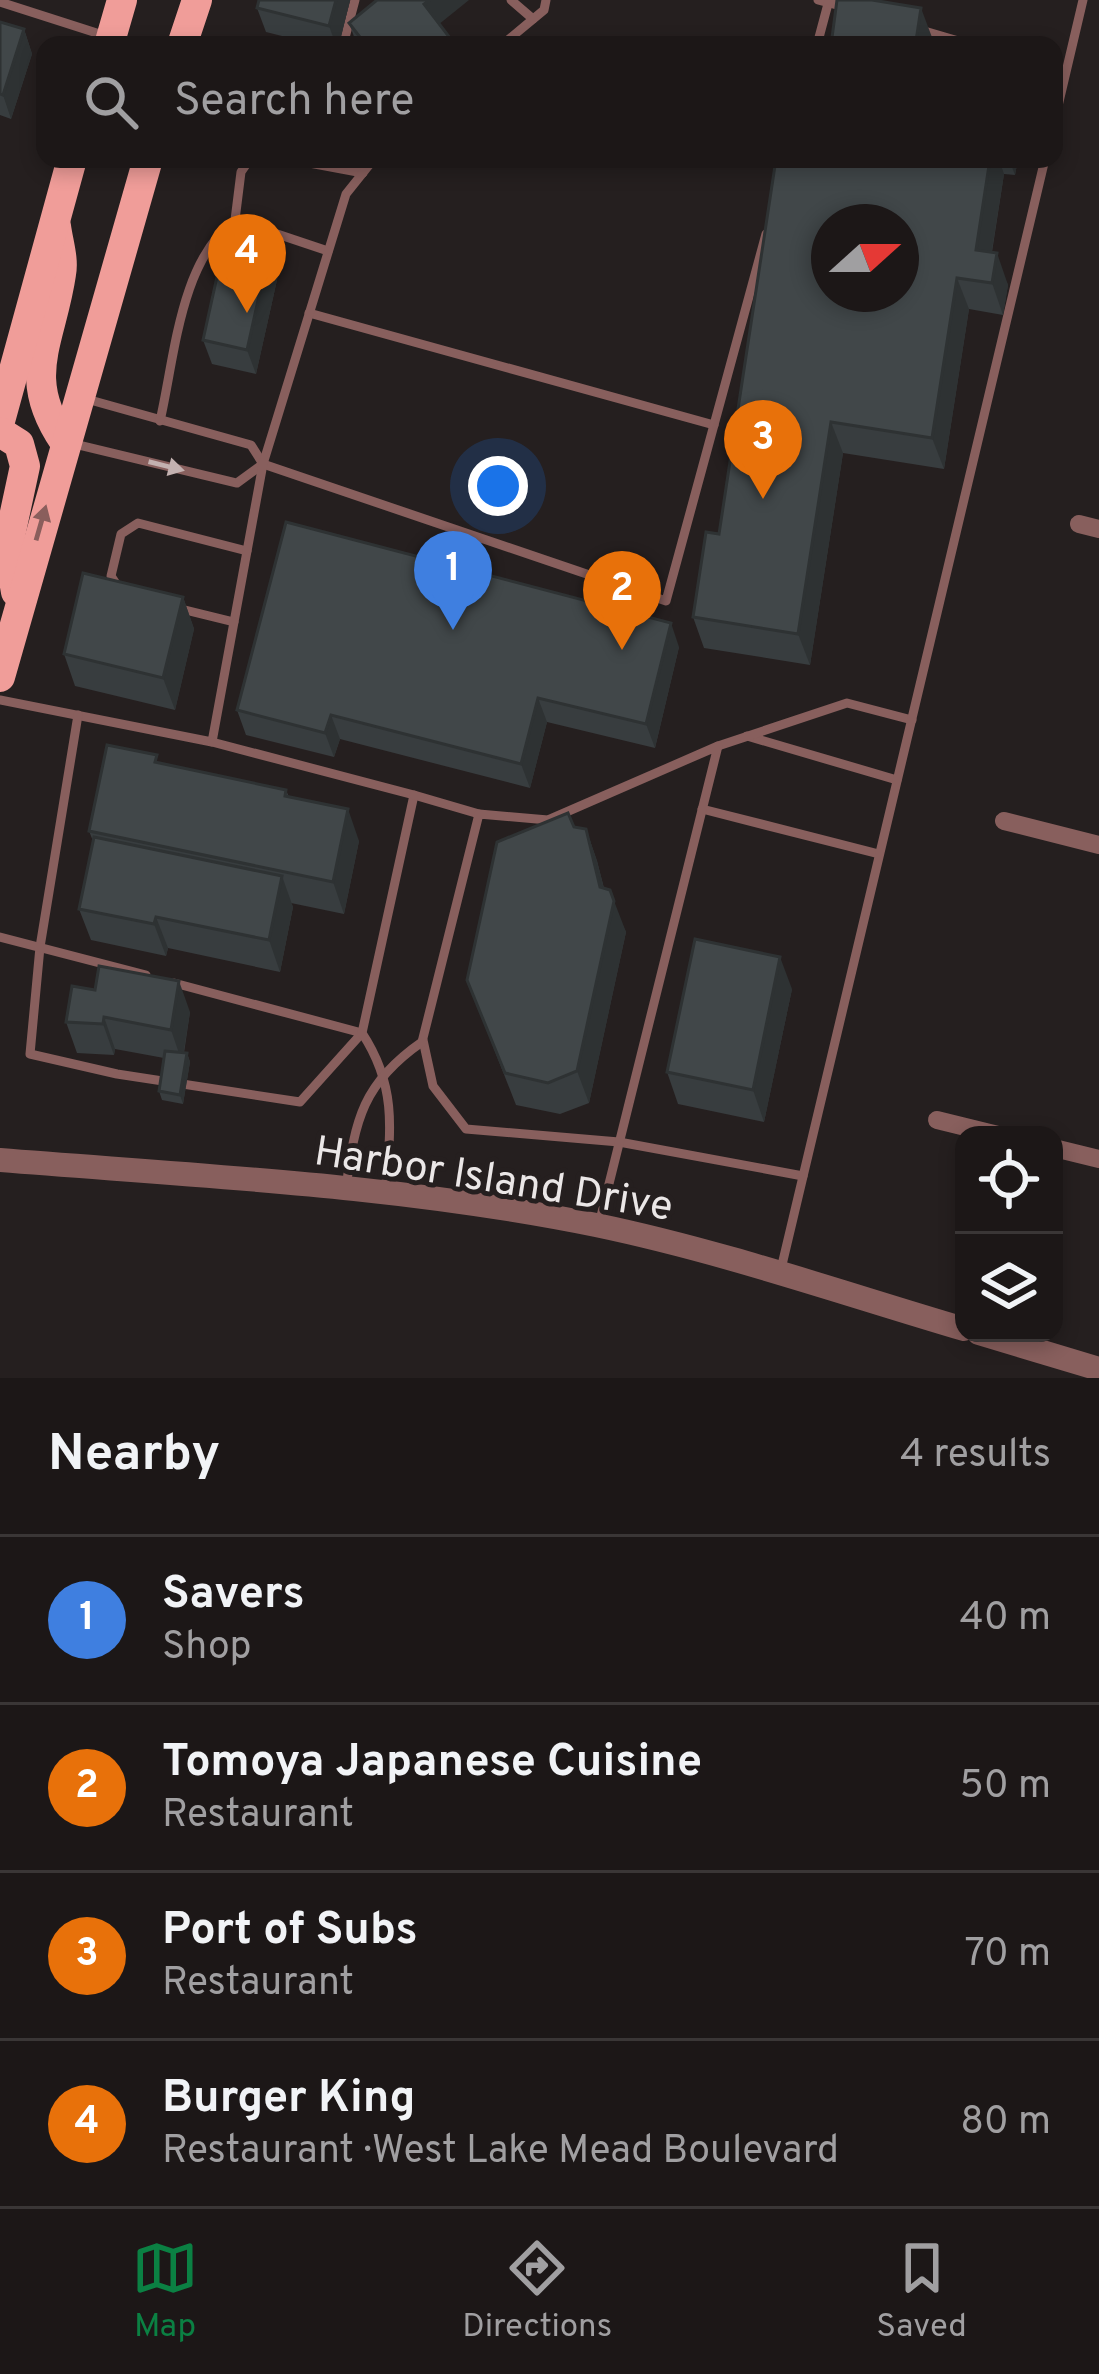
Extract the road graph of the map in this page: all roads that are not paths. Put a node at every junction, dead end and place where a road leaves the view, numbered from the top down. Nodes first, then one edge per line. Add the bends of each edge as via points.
1 (122, 0) edge
2 (197, 0) edge
3 (355, 0) edge
4 (512, 0) edge
5 (546, 0) edge
6 (1083, 0) edge
7 (825, 1) edge
8 (0, 2) edge
9 (26, 5) edge
10 (870, 15) edge
11 (533, 19) junction
12 (911, 27) edge
13 (98, 36) edge
14 (111, 36) edge
15 (185, 36) edge
16 (345, 36) edge
17 (513, 36) edge
18 (819, 36) edge
19 (942, 36) edge
20 (1063, 62) edge
21 (69, 168) edge
22 (145, 168) edge
23 (244, 168) edge
24 (337, 168) edge
25 (367, 168) edge
26 (1044, 168) edge
27 (363, 173) junction
28 (772, 211) edge
29 (54, 214) junction
30 (235, 220) junction
31 (328, 251) junction
32 (309, 313) junction
33 (76, 396) junction
34 (0, 421) edge
35 (160, 421) junction
36 (714, 425) junction
37 (0, 432) edge
38 (64, 441) junction
39 (263, 464) junction
40 (1078, 524) dead end
41 (1099, 529) edge
42 (247, 551) junction
43 (123, 595) edge
44 (18, 604) junction
45 (167, 606) edge
46 (234, 622) junction
47 (0, 677) edge
48 (0, 700) edge
49 (79, 715) junction
50 (912, 720) junction
51 (747, 736) junction
52 (212, 742) junction
53 (718, 746) junction
54 (897, 780) junction
55 (414, 795) junction
56 (702, 808) junction
57 (479, 814) junction
58 (1004, 821) dead end
59 (1099, 845) edge
60 (879, 854) junction
61 (0, 938) edge
62 (40, 947) junction
63 (362, 1033) junction
64 (423, 1040) junction
65 (385, 1068) junction
66 (937, 1120) dead end
67 (961, 1126) edge
68 (619, 1142) junction
69 (1063, 1150) edge
70 (1099, 1159) edge
71 (0, 1160) edge
72 (802, 1176) junction
73 (346, 1188) junction
74 (385, 1193) junction
75 (598, 1226) junction
76 (779, 1274) junction
77 (955, 1326) edge
78 (1009, 1342) edge
79 (1099, 1369) edge

1 - 14 main road
2 - 15 main road
3 - 16 lane
4 - 11 lane
5 - 11 lane
6 - 20 lane
7 - 10 lane
7 - 18 lane
8 - 9 lane
9 - 13 lane
11 - 17 lane
12 - 19 lane
21 - 29 main road
22 - 33 main road
23 - 30 lane
24 - 27 lane
25 - 27 lane
26 - 50 lane
27 - 31 lane via 346,194
28 - 36 lane
29 - 34 main road
29 - 38 main road via 63,269 39,382
30 - 31 lane
30 - 35 lane via 209,239 193,281
31 - 32 lane
32 - 36 lane
32 - 39 lane
33 - 35 lane
33 - 38 main road
35 - 39 lane via 251,446
36 - 39 lane via 666,601
37 - 44 main road via 19,444 25,466 8,545
38 -> 39 lane via 237,483
44 -> 38 main road
39 - 42 lane
40 - 41 street
42 - 43 lane via 138,523 122,534 111,576
42 - 46 lane
44 - 47 main road
45 - 46 lane
46 - 52 lane
48 - 49 lane
49 - 52 lane
49 - 62 lane
50 - 51 lane via 847,703
50 - 54 lane
51 - 53 lane
51 - 54 lane
52 - 55 lane
53 - 56 lane
53 - 57 lane via 548,820
54 - 60 lane
55 - 57 lane
55 - 63 lane
56 - 60 lane
56 - 68 lane
57 - 64 lane
58 - 59 street
60 - 72 lane
61 - 62 lane
62 - 63 lane
62 - 63 lane via 30,1054 300,1102
63 - 65 lane
64 - 65 lane
64 - 68 lane via 434,1086 466,1129
65 - 73 lane via 354,1124
65 - 74 lane
66 - 67 street
68 - 72 lane
68 - 75 lane
69 - 70 street
71 - 73 street, Harbor Island Drive
72 - 76 lane
73 - 74 street, Harbor Island Drive
74 - 75 street, Harbor Island Drive
75 - 76 street, Harbor Island Drive
76 - 77 street, Harbor Island Drive
78 - 79 street

